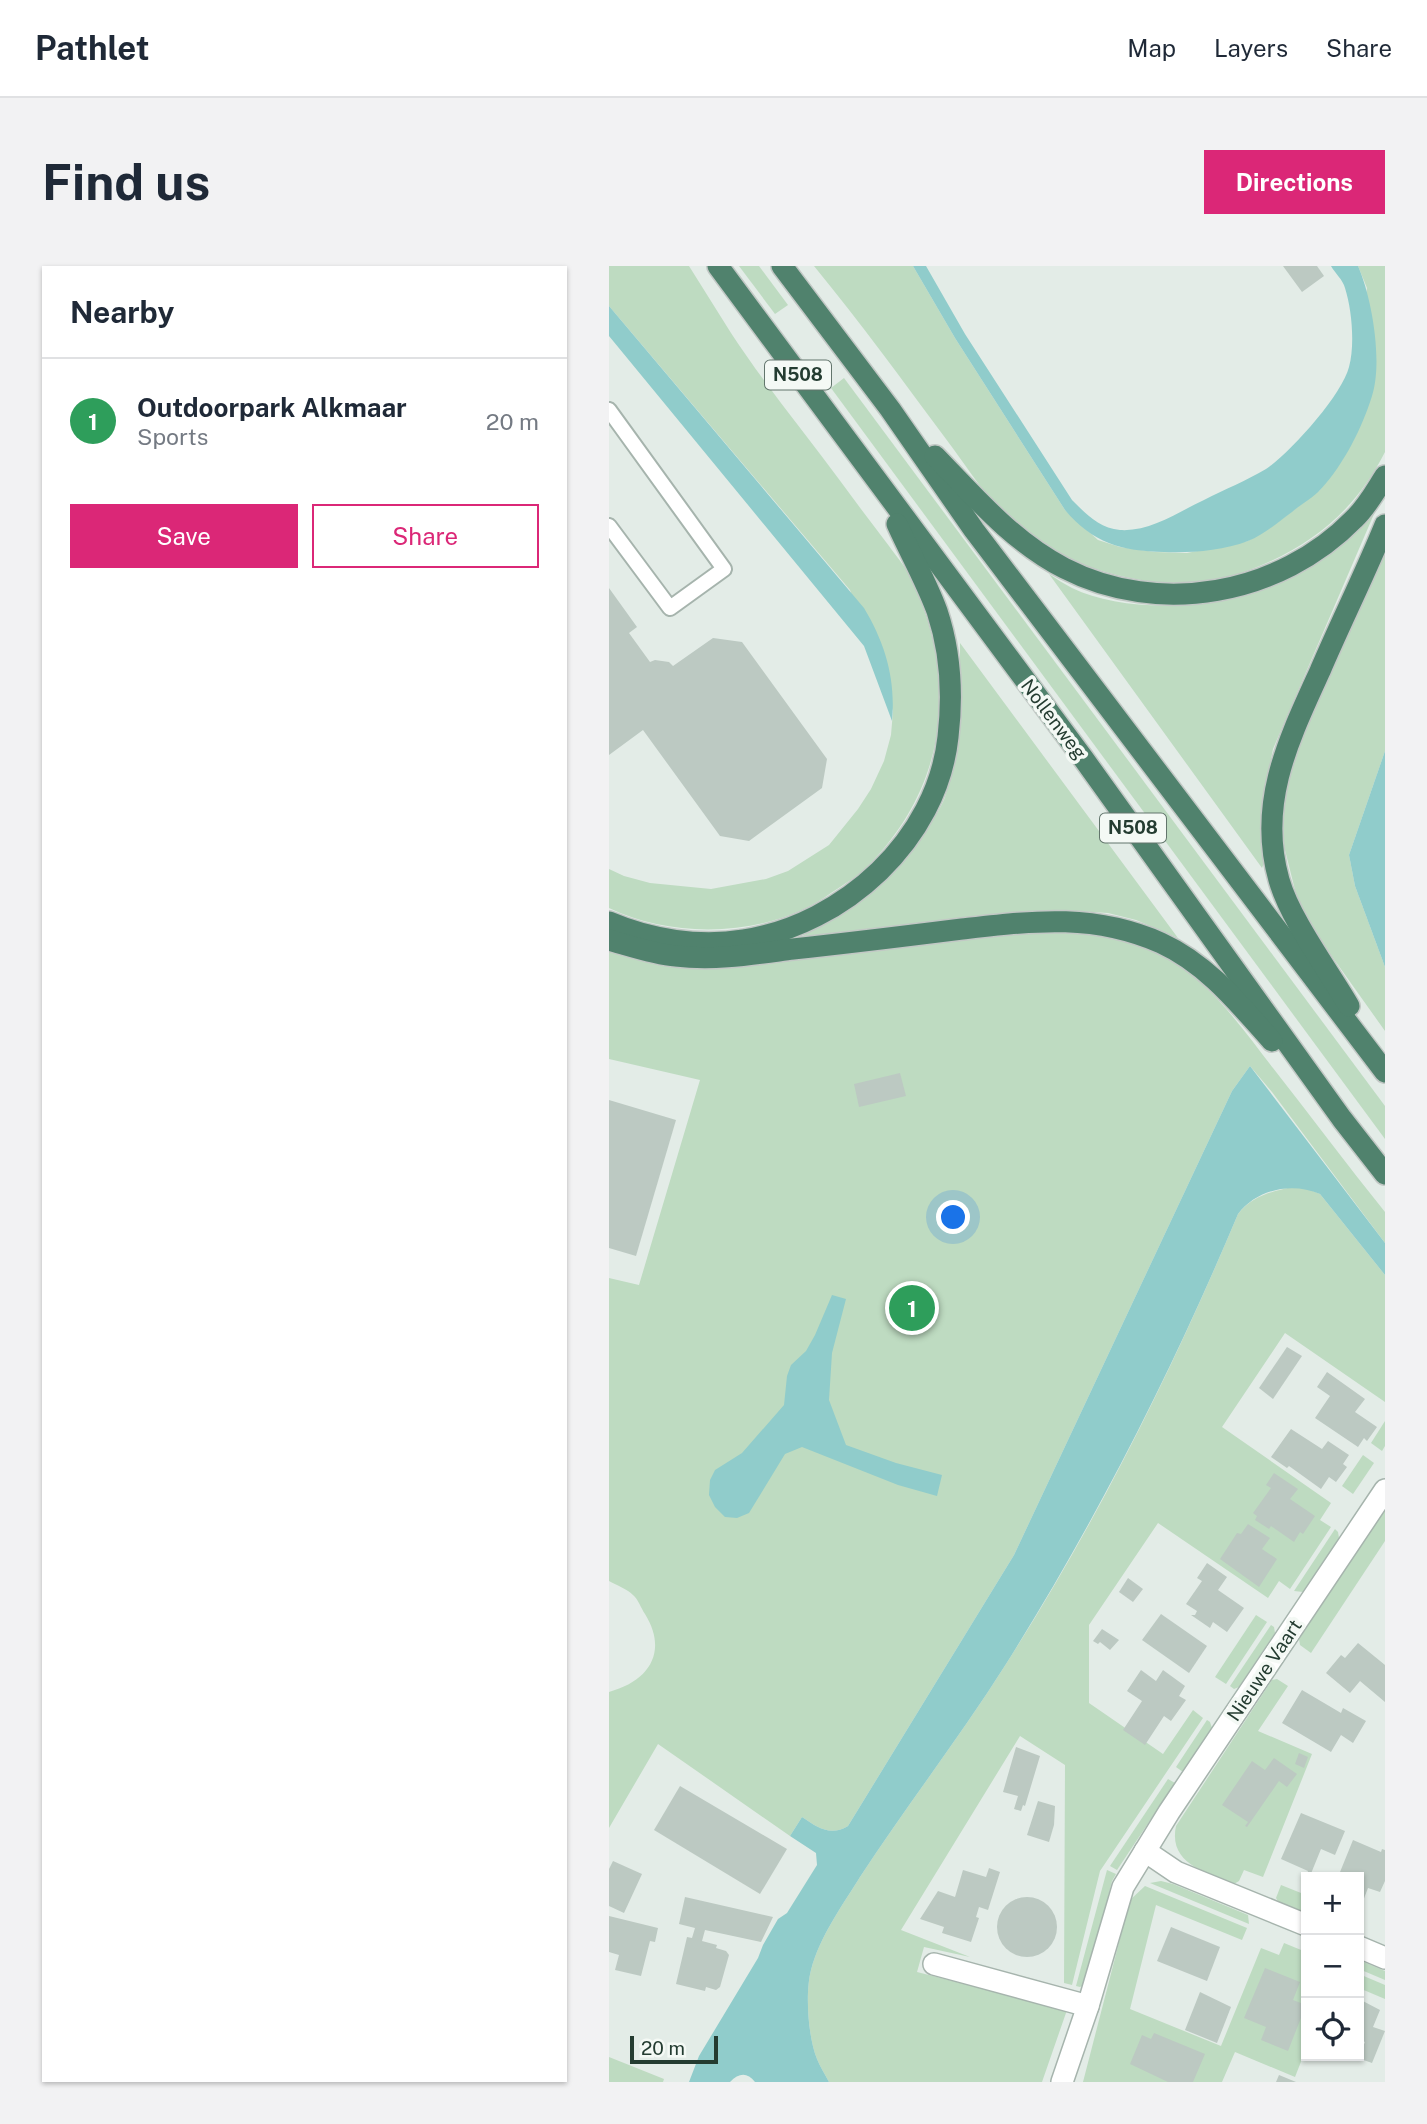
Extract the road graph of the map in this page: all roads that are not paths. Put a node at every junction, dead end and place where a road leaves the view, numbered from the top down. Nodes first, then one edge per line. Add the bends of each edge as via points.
1 (718, 266) edge
2 (782, 266) edge
3 (890, 409) junction
4 (609, 410) edge
5 (1385, 475) edge
6 (878, 484) junction
7 (1385, 524) edge
8 (609, 526) edge
9 (609, 922) edge
10 (609, 940) edge
11 (1385, 1064) edge
12 (1385, 1072) edge
13 (1342, 1119) junction
14 (1385, 1174) edge
15 (1385, 1490) edge
16 (1145, 1851) junction
17 (1301, 1923) edge
18 (1364, 1949) edge
19 (1385, 1958) edge
20 (934, 1964) dead end
21 (1087, 2006) junction
22 (1062, 2082) edge

1 - 6 highway, Nollenweg / N508
2 - 3 highway, N508
3 - 5 highway via 1021,540 1064,568 1129,591 1190,595 1267,577 1330,541 1356,518
3 - 12 highway, N508 via 991,552
4 - 8 lane via 724,569 670,608
6 - 9 highway via 937,611 947,653 948,738 936,786 921,817 878,874 826,911 774,932 745,940 684,942
6 - 13 highway, Nollenweg / N508 via 1083,758
7 - 11 highway via 1288,741 1276,782 1271,825 1279,882 1290,908
10 - 13 highway via 677,957 732,957 1019,923 1108,925 1163,944 1218,982
13 - 14 highway, Nollenweg / N508
15 - 16 street, Nieuwe Vaart
16 - 17 street via 1176,1872
16 - 21 street, Nieuwe Vaart via 1119,1897
18 - 19 street
20 - 21 street
21 - 22 street, Nieuwe Vaart

